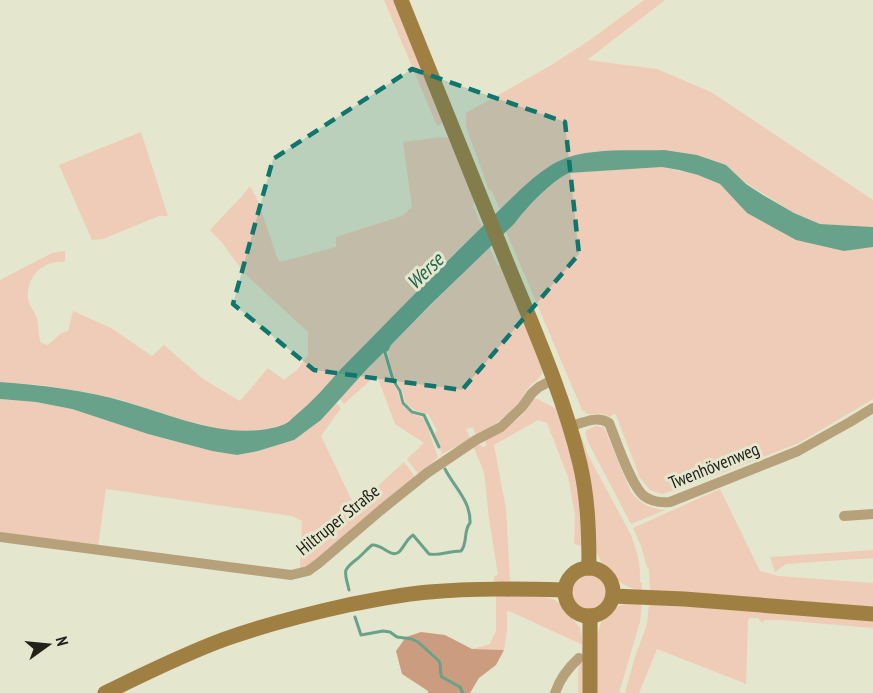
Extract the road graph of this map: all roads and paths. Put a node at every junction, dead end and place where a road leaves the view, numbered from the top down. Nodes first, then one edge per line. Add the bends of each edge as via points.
1 (401, 0) edge
2 (554, 379) junction
3 (873, 408) edge
4 (569, 428) junction
5 (873, 514) edge
6 (844, 516) dead end
7 (0, 537) edge
8 (589, 568) junction
9 (566, 590) junction
10 (613, 596) junction
11 (873, 614) edge
12 (590, 616) junction
13 (579, 658) dead end
14 (105, 693) edge
15 (555, 693) edge
16 (590, 693) edge

1 - 2 main road
2 - 4 main road
2 - 7 street, Hiltruper Straße via 532,393 501,427 427,473 308,571 291,575
3 - 4 street, Twenhövenweg via 798,451 661,503 641,495 609,423 596,419
4 - 8 main road via 586,495
5 - 6 street
8 - 9 main road via 572,576
8 - 10 main road via 605,573
9 - 12 main road via 568,604
9 - 14 main road via 428,592 311,613 216,643
10 - 11 main road
10 - 12 main road via 605,610
12 - 16 main road
13 - 15 street via 568,668

